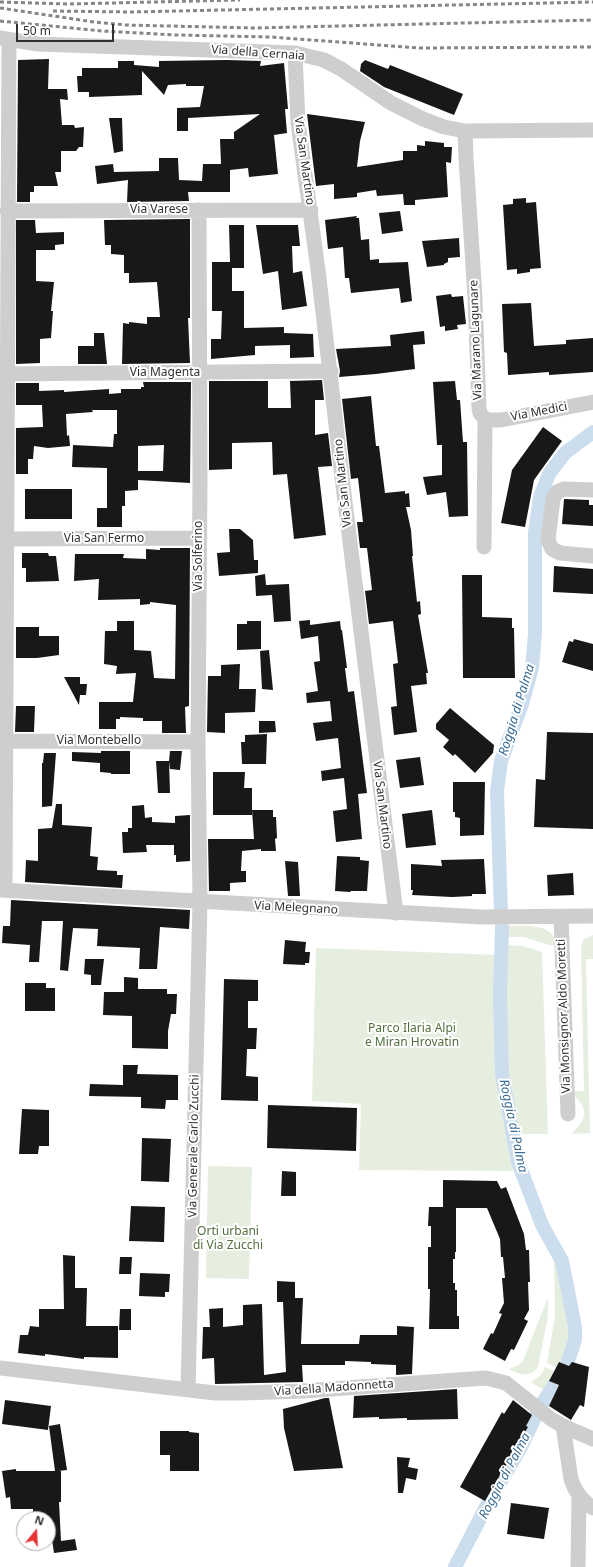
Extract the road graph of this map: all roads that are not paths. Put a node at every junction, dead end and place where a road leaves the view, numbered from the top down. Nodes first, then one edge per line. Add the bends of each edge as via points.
1 (4, 39) edge
2 (295, 53) junction
3 (593, 130) edge
4 (465, 132) junction
5 (7, 210) junction
6 (199, 210) junction
7 (311, 210) junction
8 (331, 371) junction
9 (199, 372) junction
10 (4, 374) edge
11 (593, 402) edge
12 (485, 419) junction
13 (593, 490) edge
14 (200, 538) junction
15 (8, 539) junction
16 (484, 547) dead end
17 (593, 556) edge
18 (4, 741) edge
19 (198, 742) junction
20 (2, 890) edge
21 (200, 902) junction
22 (396, 913) junction
23 (593, 916) edge
24 (561, 917) junction
25 (568, 1114) dead end
26 (0, 1368) edge
27 (188, 1389) junction
28 (562, 1426) junction
29 (593, 1439) edge
30 (579, 1496) junction
31 (593, 1508) edge
32 (578, 1567) edge

1 - 2 street, Via della Cernaia via 38,44
1 - 5 street
2 - 4 street, Via della Cernaia via 335,66 391,103 423,119
2 - 7 street, Via San Martino via 298,123
3 - 4 street, Via della Cernaia
4 - 12 street, Via Marano Lagunare via 475,297 478,408
5 - 6 street, Via Varese
5 - 10 street
6 - 7 street, Via Varese
6 - 9 street, Via Solferino
7 - 8 street, Via San Martino
8 - 9 street, Via Magenta
8 - 22 street, Via San Martino
9 - 10 street, Via Magenta
9 - 14 street, Via Solferino
10 - 15 street
11 - 12 street, Via Medici via 501,420
12 - 16 street, Via Marano Lagunare
13 - 17 street via 564,489 557,492 553,499 548,540 552,548 560,553
14 - 15 street, Via San Fermo
14 - 19 street, Via Solferino
15 - 18 street
18 - 19 street, Via Montebello
18 - 20 street
19 - 21 street, Via Solferino
20 - 21 street, Via Melegnano
21 - 22 street, Via Melegnano
21 - 27 street, Via Generale Carlo Zucchi
22 - 24 street, Via Melegnano via 507,918
23 - 24 street, Via Melegnano
24 - 25 street, Via Monsignor Aldo Moretti
26 - 27 street, Via della Madonnetta
27 - 28 street, Via della Madonnetta via 241,1394 486,1378 506,1383
28 - 29 street, Via della Madonnetta
28 - 30 street via 571,1480
30 - 31 street
30 - 32 street

